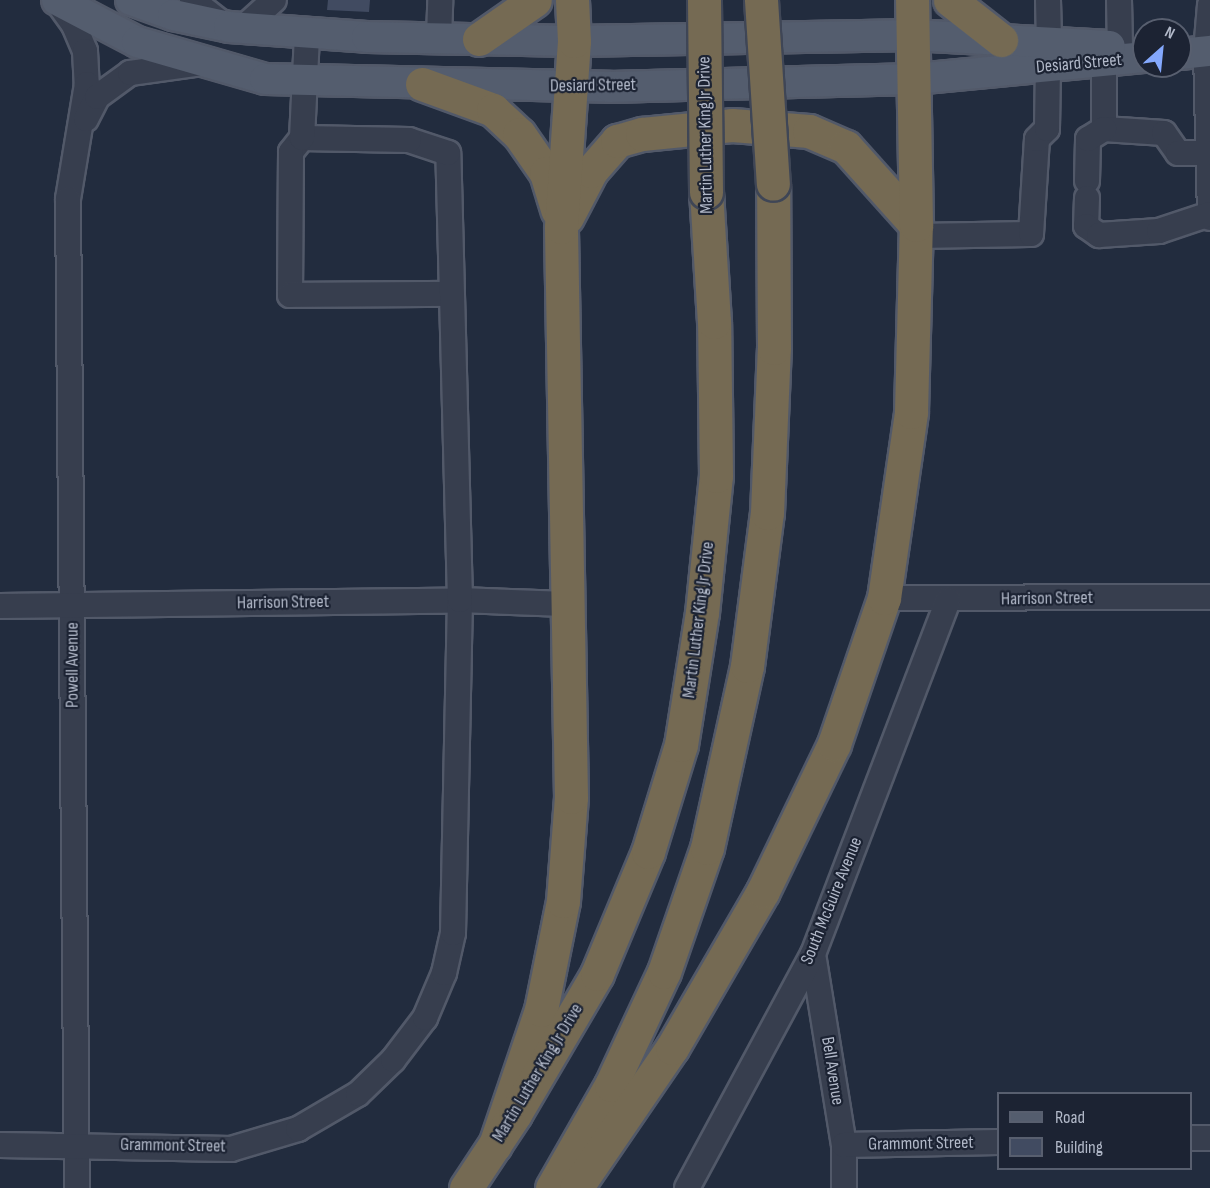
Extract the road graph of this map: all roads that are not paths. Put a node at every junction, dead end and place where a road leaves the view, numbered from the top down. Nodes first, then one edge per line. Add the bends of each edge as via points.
1 (56, 0) edge
2 (131, 0) edge
3 (192, 0) edge
4 (274, 0) edge
5 (440, 0) edge
6 (535, 0) edge
7 (572, 0) edge
8 (704, 0) edge
9 (761, 0) edge
10 (912, 0) edge
11 (950, 0) edge
12 (1048, 0) edge
13 (1119, 0) edge
14 (1210, 5) edge
15 (235, 28) junction
16 (307, 34) junction
17 (912, 35) junction
18 (439, 38) junction
19 (479, 39) junction
20 (574, 40) junction
21 (1001, 40) junction
22 (1194, 52) edge
23 (1128, 53) edge
24 (1049, 54) junction
25 (208, 62) junction
26 (916, 79) junction
27 (305, 80) junction
28 (422, 84) junction
29 (570, 87) junction
30 (1104, 129) junction
31 (302, 138) junction
32 (75, 143) junction
33 (1209, 153) edge
34 (1210, 216) edge
35 (561, 226) junction
36 (916, 230) junction
37 (452, 294) junction
38 (1210, 597) edge
39 (884, 598) junction
40 (460, 600) junction
41 (948, 600) junction
42 (566, 604) junction
43 (72, 605) junction
44 (0, 606) edge
45 (813, 954) junction
46 (1192, 1138) edge
47 (1210, 1138) edge
48 (997, 1142) edge
49 (76, 1143) junction
50 (0, 1145) edge
51 (495, 1145) junction
52 (843, 1145) junction
53 (77, 1188) edge
54 (466, 1188) edge
55 (552, 1188) edge
56 (576, 1188) edge
57 (687, 1188) edge
58 (844, 1188) edge

1 - 25 main road, Desiard Street via 137,42
1 - 32 street, Powell Avenue via 74,25 85,51 87,84
2 - 15 main road, Desiard Street via 173,15
3 - 15 street
4 - 15 street
5 - 18 street
6 - 19 highway
7 - 20 highway
8 - 51 highway, Martin Luther King Jr Drive, bridge via 716,476 702,613 681,745 648,852 597,974
9 - 55 highway, bridge via 773,184 774,348 767,513 747,666 707,848 664,972 611,1085
10 - 17 highway
11 - 21 highway
12 - 24 street
13 - 23 street
14 - 22 street
15 - 16 main road, Desiard Street
16 - 18 main road, Desiard Street
16 - 27 street
17 - 20 main road, Desiard Street
17 - 21 main road, Desiard Street
17 - 26 highway
18 - 19 main road, Desiard Street
19 - 20 main road, Desiard Street
20 - 29 highway
21 - 24 main road, Desiard Street
22 - 33 street
23 - 24 main road, Desiard Street
23 - 30 street
24 - 26 main road, Desiard Street
24 - 36 street via 1047,129 1036,139 1031,234
25 - 27 main road, Desiard Street via 265,78
25 - 32 street, Powell Avenue via 130,74 96,98
26 - 29 main road, Desiard Street
26 - 36 highway
27 - 28 main road, Desiard Street
27 - 31 street
28 - 29 main road, Desiard Street
28 - 35 highway via 493,110 519,134 546,173
29 - 35 highway
30 - 33 street via 1164,133 1178,153
30 - 34 street via 1088,139 1086,226 1099,235 1159,231
31 - 37 street via 409,140 448,153
31 - 37 street via 291,152 290,295
32 - 43 street, Powell Avenue via 68,199
33 - 34 street
35 - 36 highway via 591,171 617,141 642,134 732,125 809,131 846,147
35 - 42 highway
36 - 39 highway via 911,412
37 - 40 street
38 - 41 street, Harrison Street
39 - 41 street, Harrison Street
39 - 56 highway via 834,744 763,891 672,1048 597,1163
40 - 42 street, Harrison Street
40 - 43 street, Harrison Street
40 - 49 street, Grammont Street via 453,933 444,973 424,1018 393,1060 358,1094 298,1129 231,1149
41 - 45 street, South McGuire Avenue
42 - 51 highway via 571,797 563,901 542,1010
43 - 44 street, Harrison Street
43 - 49 street, Powell Avenue
45 - 52 street, Bell Avenue
45 - 57 street, South McGuire Avenue
46 - 47 street
48 - 52 street, Grammont Street
49 - 50 street, Grammont Street
49 - 53 street, Powell Avenue
51 - 54 highway, Martin Luther King Jr Drive
52 - 58 street, Bell Avenue

